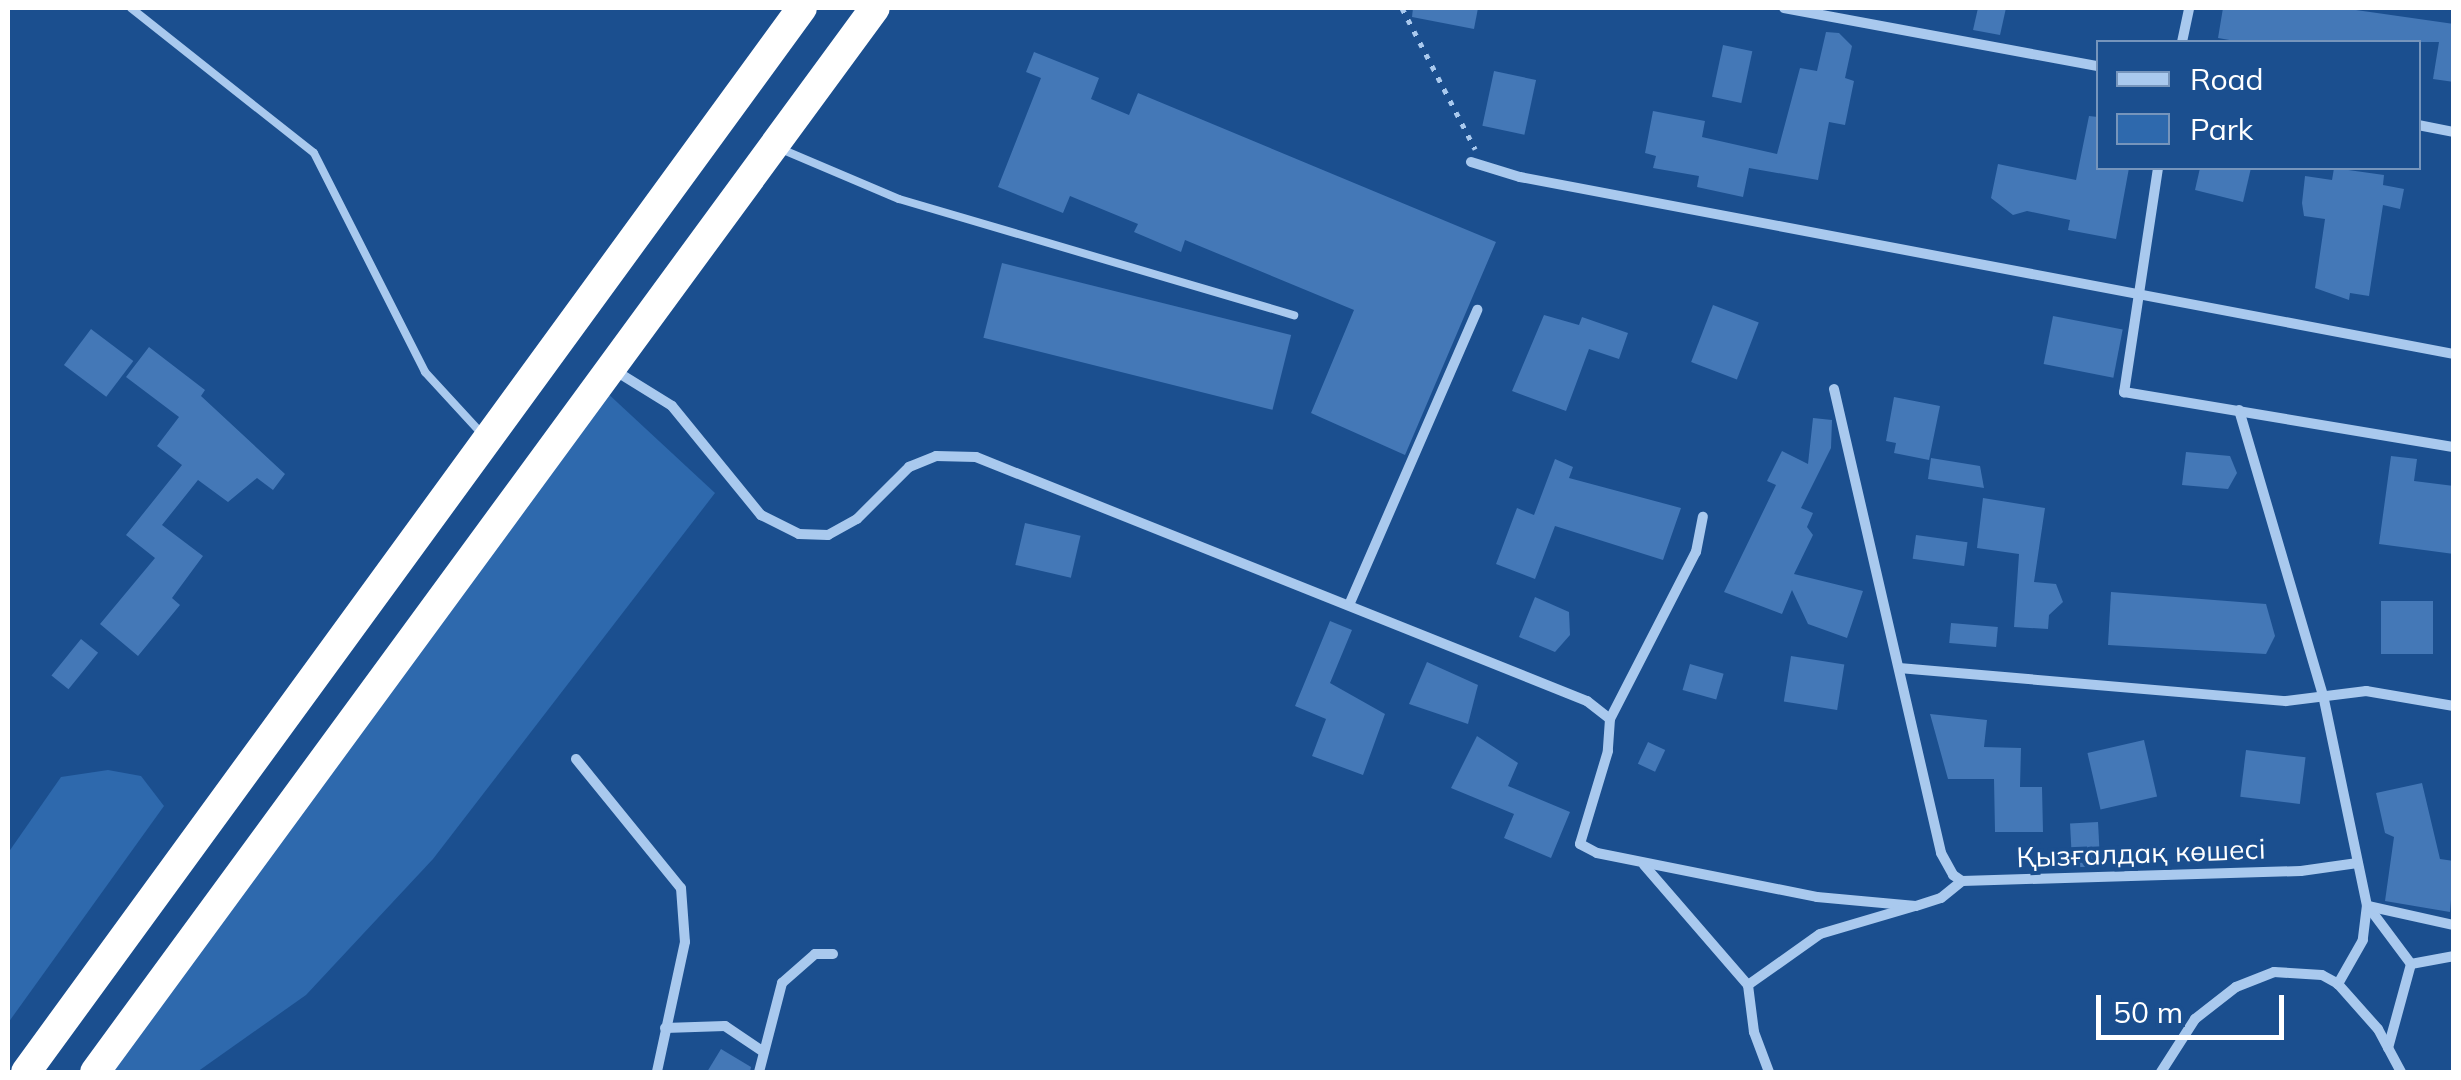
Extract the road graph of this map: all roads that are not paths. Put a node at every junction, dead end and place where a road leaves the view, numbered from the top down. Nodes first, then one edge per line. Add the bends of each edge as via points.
1 (131, 8) edge
2 (802, 8) edge
3 (876, 8) edge
4 (1784, 8) edge
5 (2189, 8) edge
6 (2182, 40) edge
7 (2096, 66) edge
8 (2421, 126) edge
9 (2454, 132) edge
10 (773, 145) junction
11 (1476, 163) road end
12 (2158, 170) edge
13 (2137, 295) junction
14 (1477, 310) dead end
15 (1294, 315) dead end
16 (2454, 354) edge
17 (609, 366) junction
18 (1834, 389) dead end
19 (2239, 410) junction
20 (487, 439) junction
21 (2454, 447) edge
22 (1704, 517) dead end
23 (1349, 605) junction
24 (1899, 668) junction
25 (2323, 695) junction
26 (2454, 706) edge
27 (1610, 719) junction
28 (576, 758) dead end
29 (2357, 863) junction
30 (1643, 864) junction
31 (1962, 880) junction
32 (1916, 906) junction
33 (2366, 906) junction
34 (2454, 925) edge
35 (833, 954) dead end
36 (2454, 956) edge
37 (2411, 964) junction
38 (2338, 984) junction
39 (1748, 985) junction
40 (665, 1028) junction
41 (2388, 1048) junction
42 (762, 1051) junction
43 (26, 1072) edge
44 (96, 1072) edge
45 (657, 1072) edge
46 (760, 1072) edge
47 (1769, 1072) edge
48 (2161, 1072) edge
49 (2402, 1072) edge

1 - 20 lane via 314,153 425,372
2 - 20 highway
3 - 10 highway
4 - 7 street
5 - 6 street
8 - 9 street
10 - 15 lane via 899,199
10 - 17 highway
11 - 13 street
12 - 13 street
13 - 16 street
13 - 19 street via 2124,392
14 - 23 street
17 - 23 street via 672,406 761,516 799,534 828,536 857,519 909,466 936,456 976,457
17 - 44 highway
18 - 24 street
19 - 21 street
19 - 25 street
20 - 43 highway
22 - 27 street via 1696,552
23 - 27 street via 1587,701
24 - 25 street via 2286,701
24 - 31 street via 1941,852
25 - 26 street via 2366,692
25 - 29 street
27 - 30 street via 1608,750 1580,844
28 - 40 street via 681,888 685,942
29 - 31 street, Қызғалдақ көшесі via 2301,872
29 - 33 street
30 - 32 street via 1818,896
30 - 39 street
31 - 32 street via 1942,898
32 - 39 street via 1820,934
33 - 34 street
33 - 37 street
33 - 38 street via 2363,940
35 - 42 street via 814,954 782,982
36 - 37 street
37 - 41 street
38 - 41 street
38 - 48 street via 2322,975 2274,972 2236,987 2196,1019
39 - 47 street via 1754,1032
40 - 42 street via 725,1026
40 - 45 street
41 - 49 street
42 - 46 street

